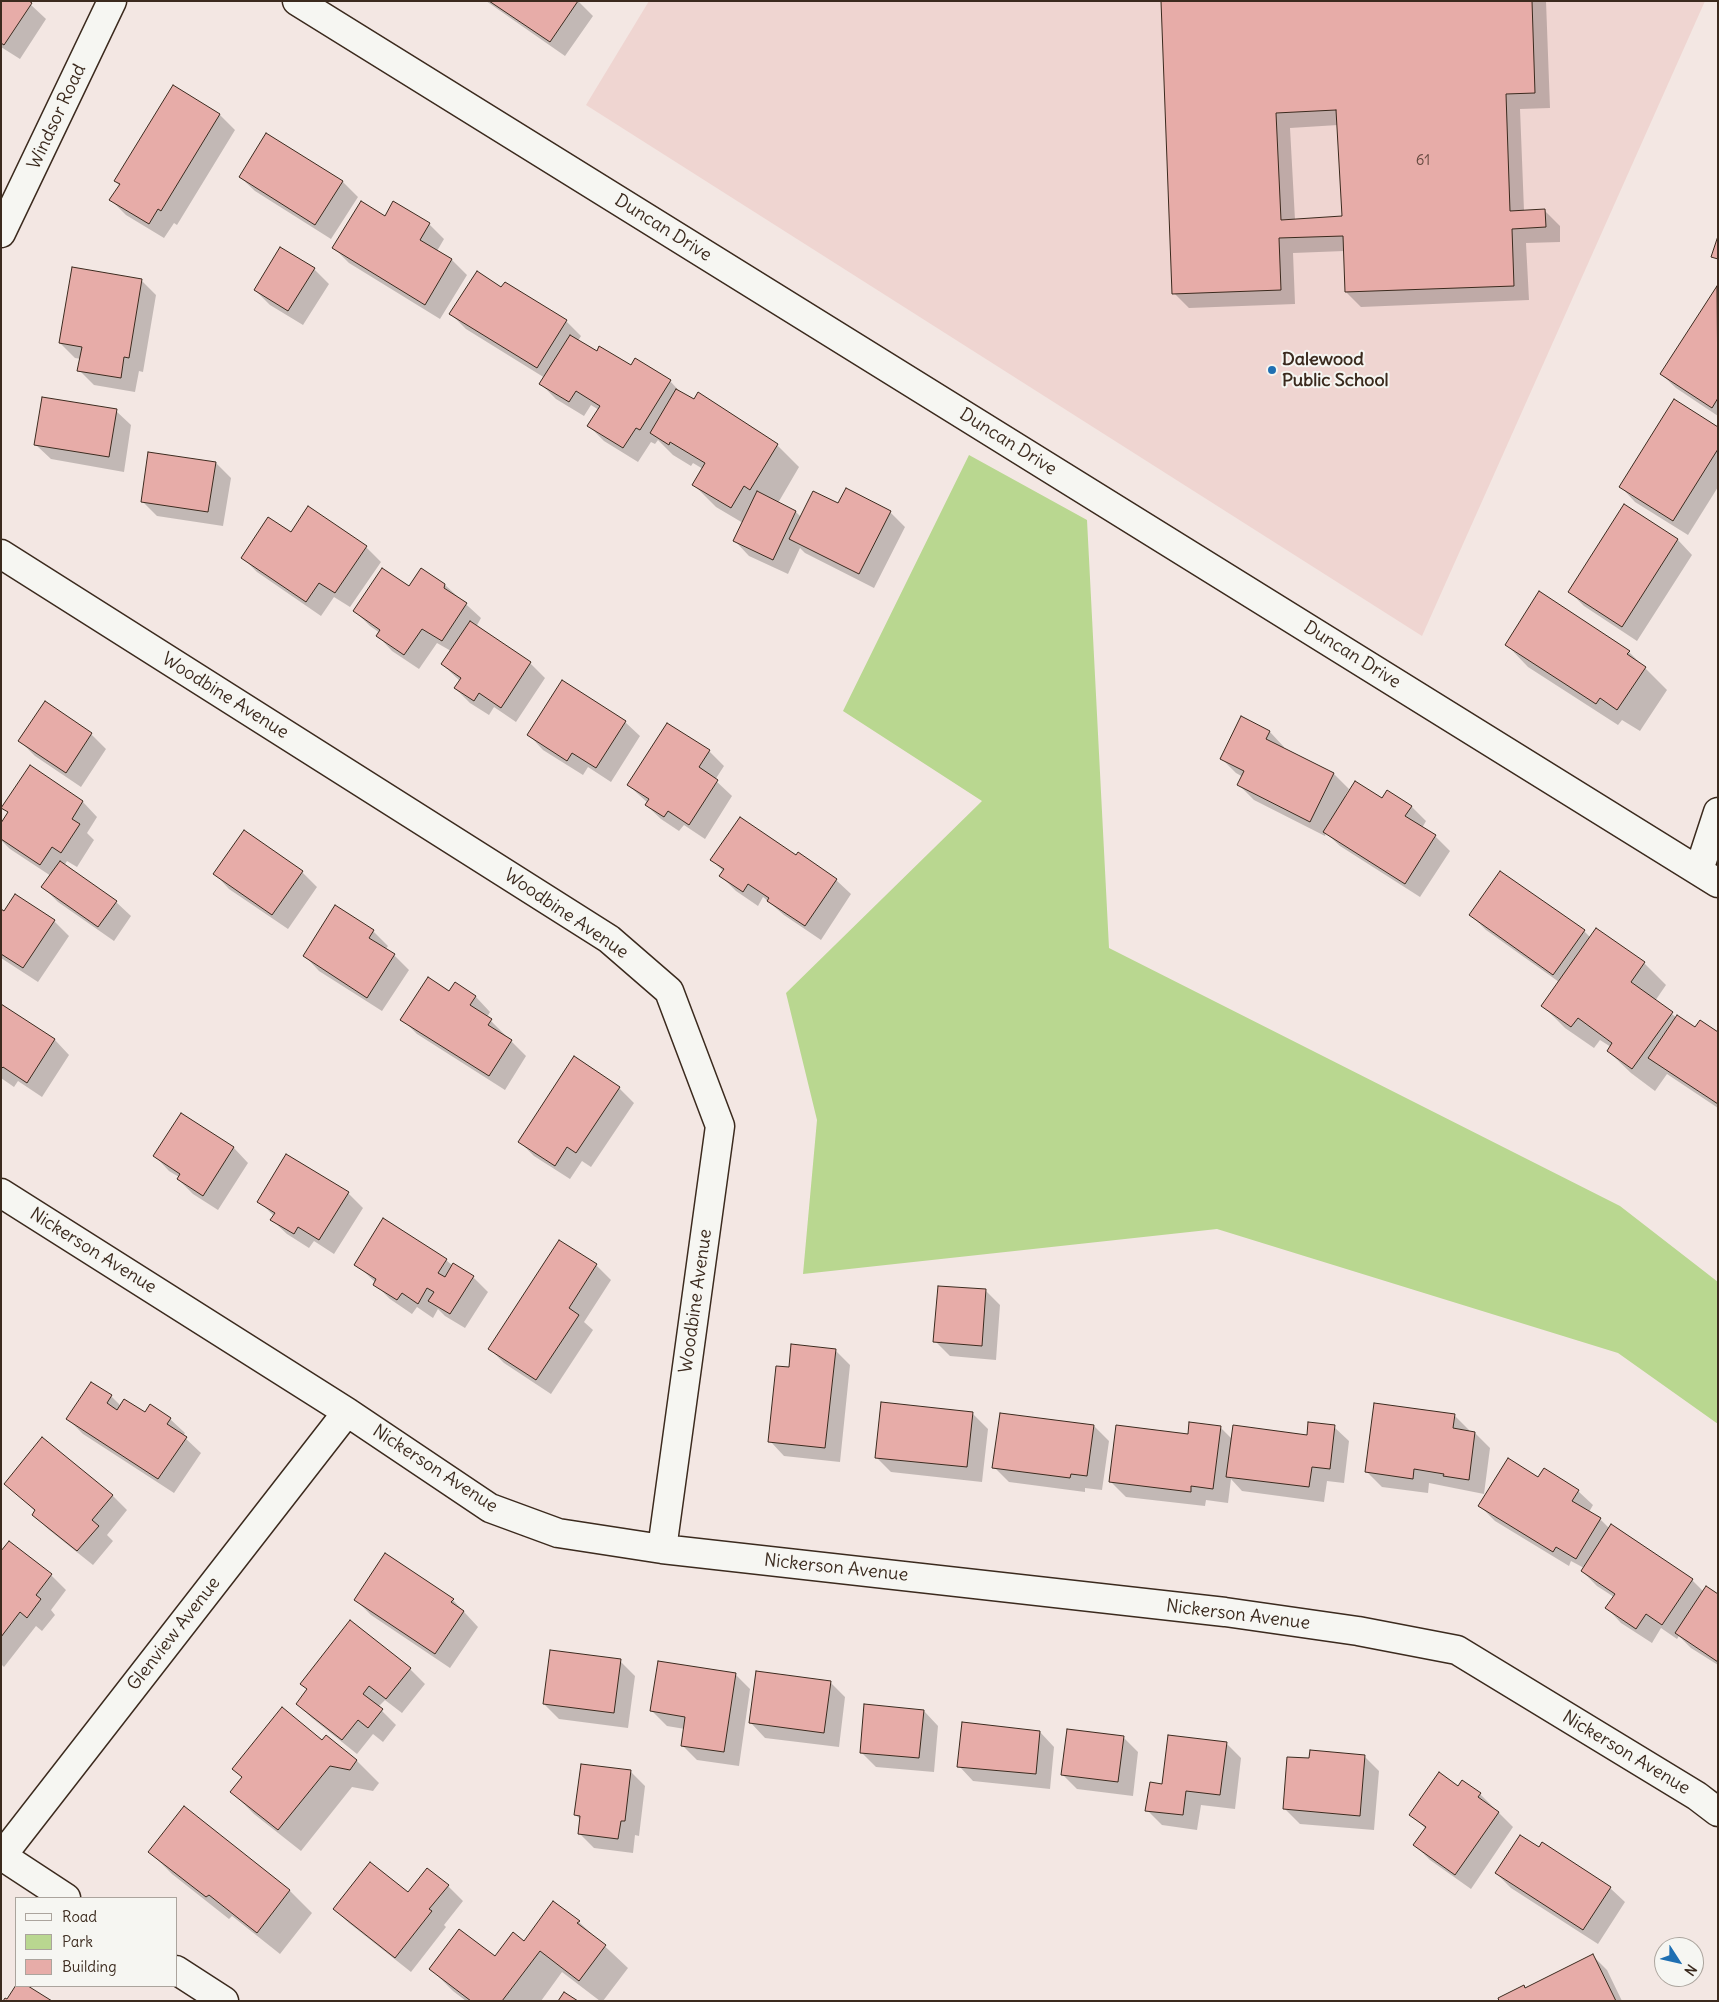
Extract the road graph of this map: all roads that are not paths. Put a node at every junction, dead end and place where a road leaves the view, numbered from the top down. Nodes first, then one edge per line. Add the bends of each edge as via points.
1 (112, 1) edge
2 (297, 1) edge
3 (1, 234) edge
4 (1, 554) edge
5 (1718, 812) edge
6 (1708, 876) edge
7 (1, 1193) edge
8 (347, 1412) junction
9 (662, 1549) junction
10 (1718, 1812) edge
11 (2, 1856) edge
12 (64, 1897) edge
13 (178, 1971) edge
14 (224, 2001) edge

1 - 3 street, Windsor Road
2 - 6 street, Duncan Drive
4 - 9 street, Woodbine Avenue via 609,939 669,990 720,1126
5 - 6 street
7 - 8 street, Nickerson Avenue
8 - 9 street, Nickerson Avenue via 490,1508 558,1533
8 - 11 street, Glenview Avenue
9 - 10 street, Nickerson Avenue via 1226,1612 1358,1631 1457,1650 1697,1796
11 - 12 street
13 - 14 street

